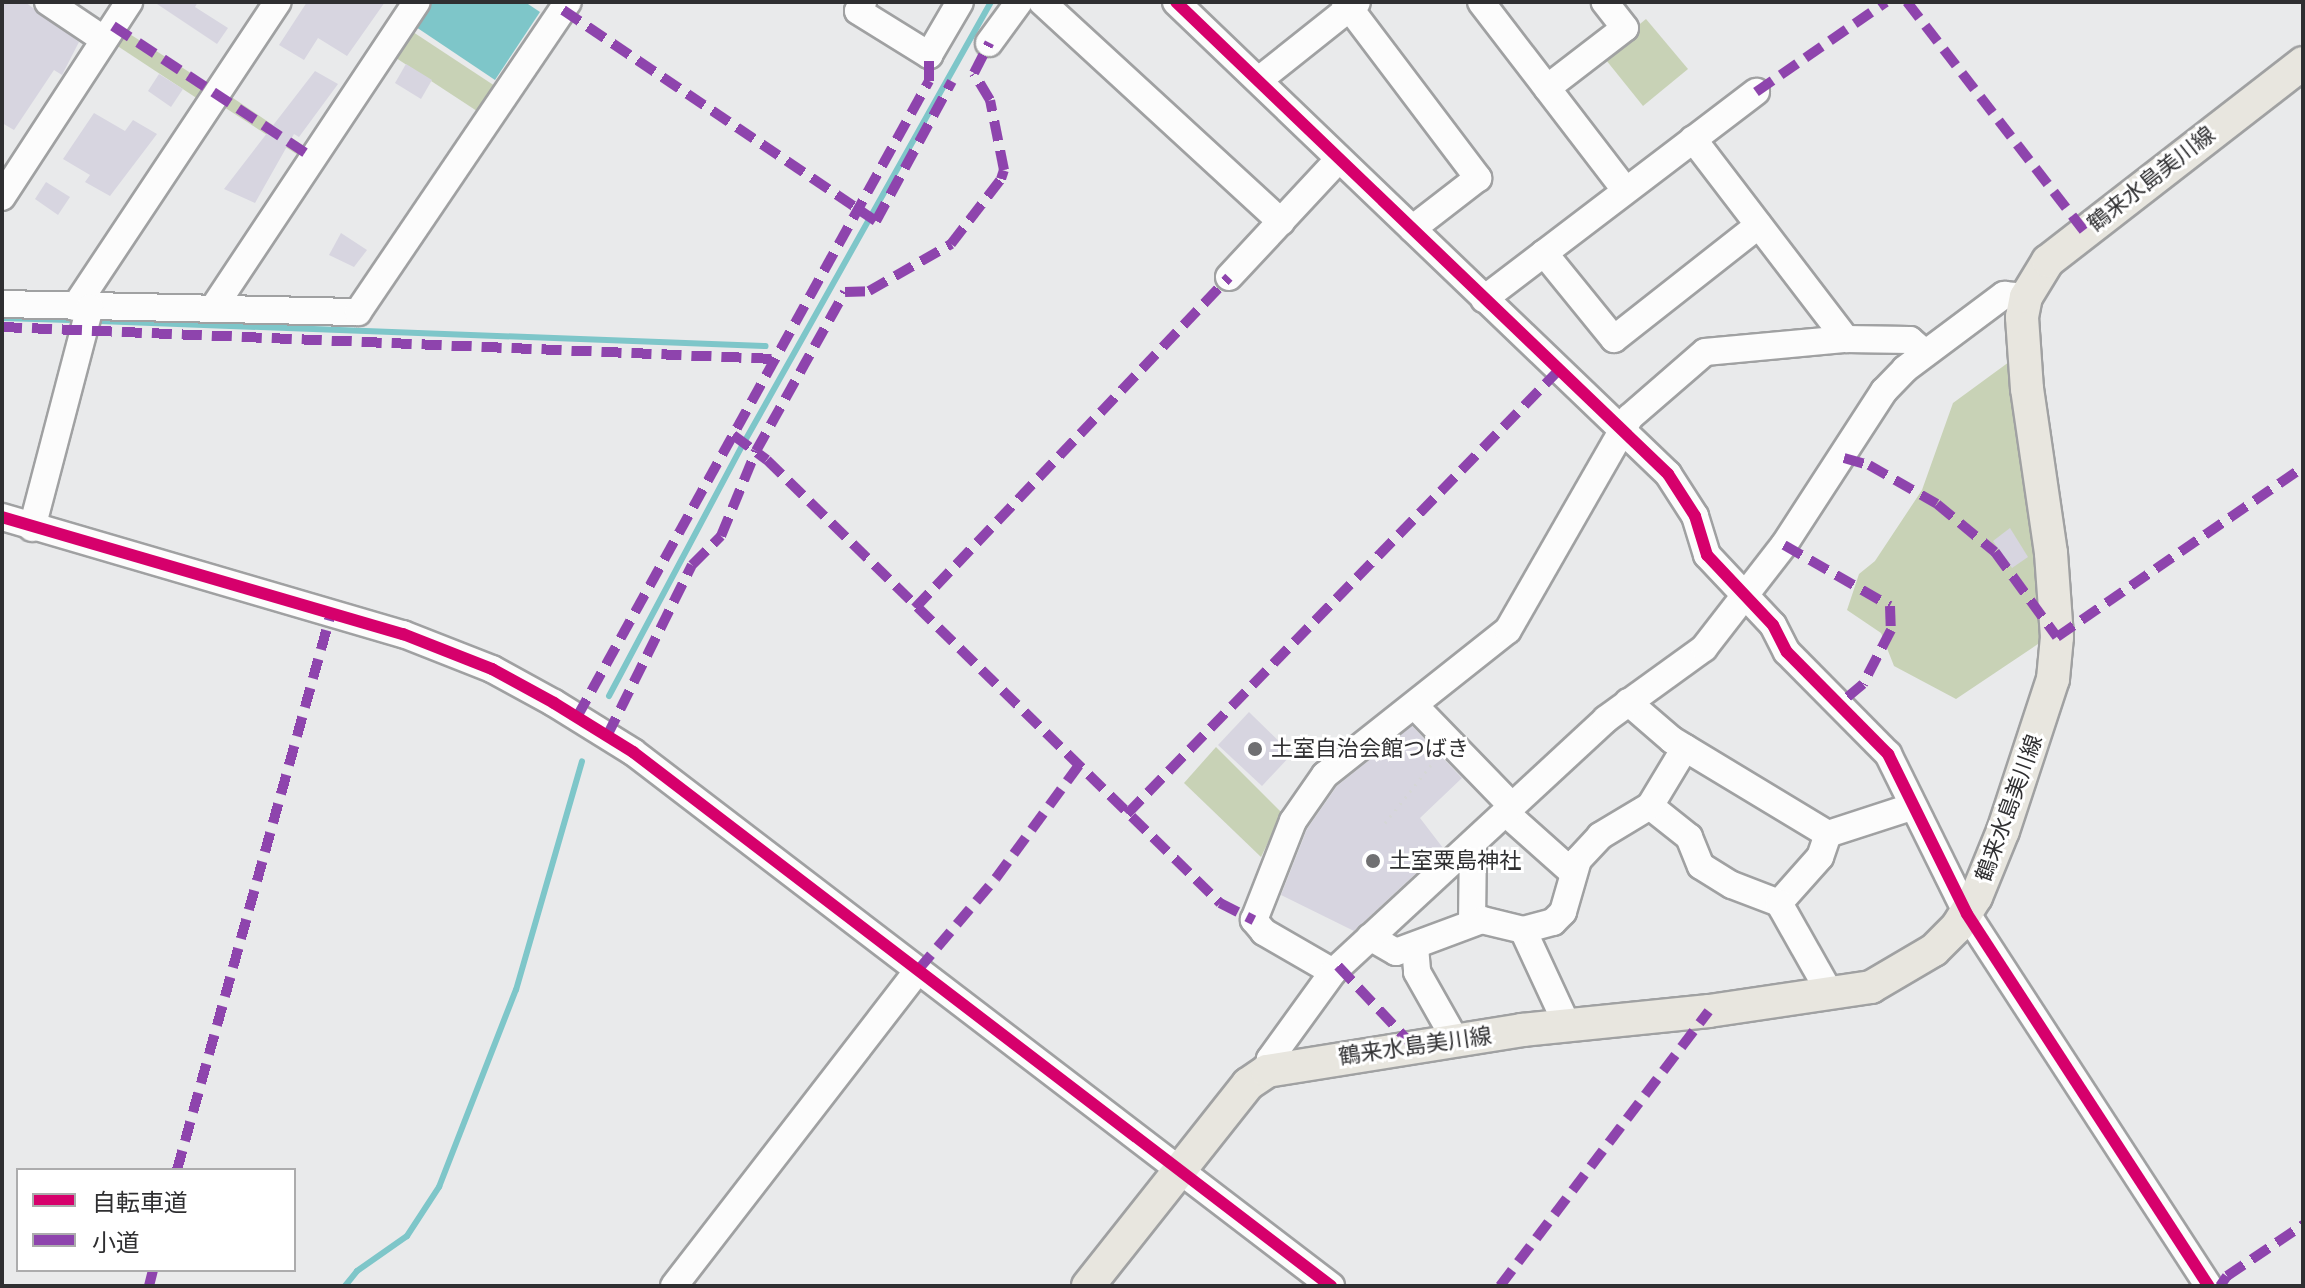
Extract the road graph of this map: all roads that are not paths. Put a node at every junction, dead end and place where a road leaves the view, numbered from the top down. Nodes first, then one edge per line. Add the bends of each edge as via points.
1 (48, 2) edge
2 (129, 2) edge
3 (278, 2) edge
4 (417, 2) edge
5 (863, 2) edge
6 (960, 2) edge
7 (1019, 2) edge
8 (1042, 2) edge
9 (1176, 2) edge
10 (1481, 2) edge
11 (1605, 2) edge
12 (1351, 4) edge
13 (561, 5) edge
14 (103, 39) junction
15 (989, 43) dead end
16 (2303, 63) edge
17 (1259, 80) junction
18 (1547, 88) junction
19 (1756, 92) dead end
20 (1693, 139) junction
21 (1338, 160) junction
22 (1625, 190) junction
23 (2, 197) edge
24 (1281, 222) junction
25 (1759, 225) junction
26 (1412, 229) junction
27 (1544, 253) junction
28 (1229, 277) dead end
29 (2026, 297) junction
30 (1484, 299) junction
31 (2, 304) edge
32 (83, 307) junction
33 (214, 307) junction
34 (1846, 339) junction
35 (1924, 352) junction
36 (1622, 431) junction
37 (2, 517) edge
38 (32, 528) junction
39 (1744, 597) junction
40 (1628, 702) junction
41 (1415, 706) junction
42 (1685, 748) junction
43 (1650, 806) junction
44 (1911, 807) junction
45 (1510, 810) junction
46 (1828, 834) junction
47 (1473, 844) junction
48 (1572, 872) junction
49 (1779, 903) junction
50 (1399, 910) junction
51 (1967, 914) junction
52 (1472, 923) junction
53 (1523, 930) junction
54 (1370, 937) junction
55 (1419, 945) junction
56 (918, 970) junction
57 (1333, 972) junction
58 (1830, 993) junction
59 (1567, 1025) junction
60 (1456, 1041) junction
61 (1267, 1071) junction
62 (1178, 1169) junction
63 (674, 1286) edge
64 (1088, 1286) edge
65 (1331, 1286) edge
66 (2209, 1286) edge

1 - 14 street
2 - 14 street
3 - 32 street
4 - 33 street
5 - 6 street via 858,11 929,55
7 - 15 street
8 - 24 street
9 - 17 street
10 - 18 street
11 - 18 street via 1625,28
12 - 17 street
12 - 26 street via 1478,178
13 - 33 street via 358,312
14 - 23 street
16 - 29 main road, 鶴来水島美川線 via 2048,261
17 - 21 street
18 - 22 street
19 - 20 street
20 - 22 street
20 - 25 street
21 - 24 street
21 - 26 street
22 - 27 street
24 - 28 street
25 - 27 street via 1614,339
25 - 34 street
26 - 30 street
27 - 30 street
29 - 35 street via 2004,295
29 - 51 main road, 鶴来水島美川線 via 2022,317 2027,389 2051,553 2057,637 2053,679 2008,816
30 - 36 street
31 - 32 street
32 - 33 street
32 - 38 street
34 - 35 street via 1910,340
34 - 36 street via 1705,352 1630,417
35 - 39 street via 1884,391 1833,475
36 - 39 street via 1668,474 1695,516 1707,555
36 - 41 street via 1508,630
37 - 38 street
38 - 56 street via 403,634 492,669 633,752
39 - 40 street via 1704,648
39 - 44 street via 1773,625 1787,652 1888,754
40 - 42 street
40 - 45 street
41 - 45 street
41 - 57 street via 1325,775 1293,821 1255,909 1254,920 1264,932
42 - 43 street
42 - 46 street
43 - 48 street via 1600,836
43 - 49 street via 1689,837 1701,866
44 - 46 street
44 - 51 street
45 - 47 street
45 - 48 street
46 - 49 street via 1820,857
47 - 50 street
47 - 52 street
48 - 53 street via 1563,912 1553,922
49 - 58 street
50 - 54 street
50 - 55 street
51 - 58 main road, 鶴来水島美川線 via 1934,950 1903,971 1871,987
51 - 66 street
52 - 53 street via 1498,921
52 - 55 street
53 - 59 street
54 - 55 street via 1396,952
54 - 57 street
55 - 60 street via 1417,972
56 - 62 street
56 - 63 street
57 - 61 street via 1270,1059
58 - 59 main road, 鶴来水島美川線
59 - 60 main road, 鶴来水島美川線
60 - 61 main road, 鶴来水島美川線
61 - 62 main road via 1248,1084
62 - 64 main road
62 - 65 street

